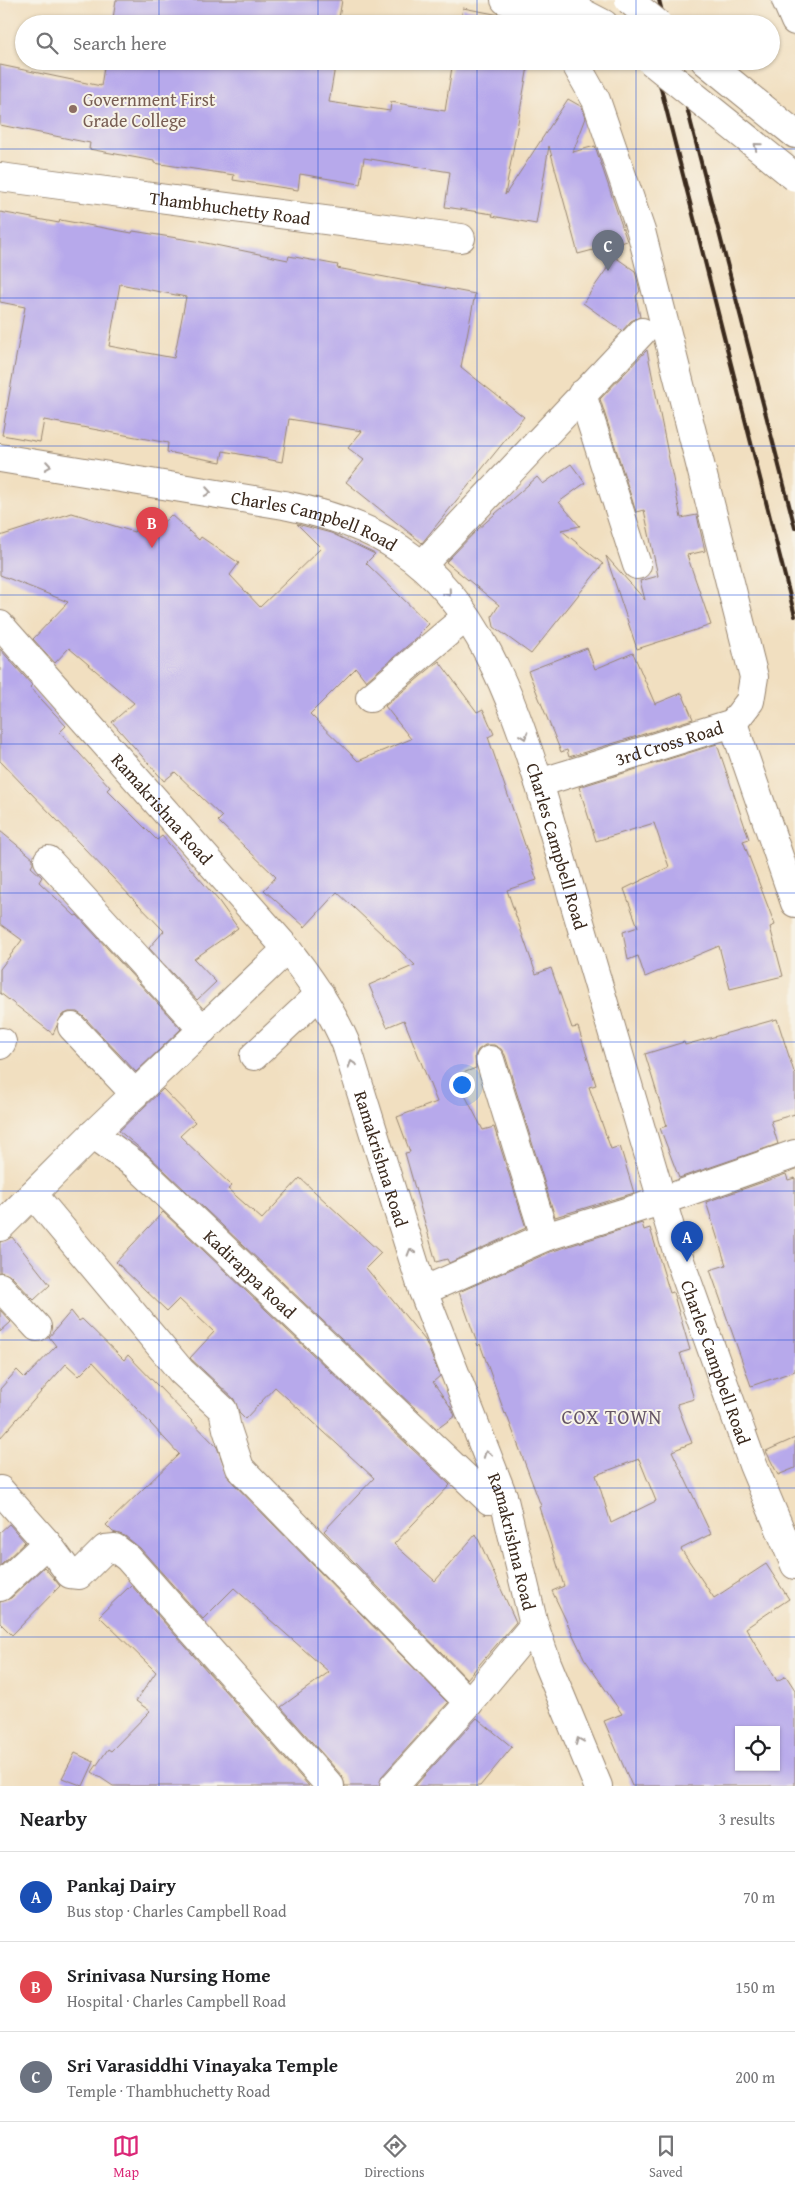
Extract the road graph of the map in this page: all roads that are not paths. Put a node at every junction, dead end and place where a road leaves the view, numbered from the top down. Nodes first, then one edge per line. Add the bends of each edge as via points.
1 (505, 0) edge
2 (629, 0) edge
3 (786, 0) edge
4 (551, 8) edge
5 (574, 15) edge
6 (647, 15) edge
7 (795, 20) edge
8 (579, 70) edge
9 (662, 70) edge
10 (716, 70) edge
11 (795, 134) edge
12 (0, 177) edge
13 (795, 177) edge
14 (461, 238) dead end
15 (642, 332) dead end
16 (582, 394) junction
17 (0, 458) edge
18 (637, 565) dead end
19 (422, 566) junction
20 (466, 617) junction
21 (0, 625) edge
22 (370, 698) dead end
23 (733, 723) junction
24 (539, 783) junction
25 (48, 860) dead end
26 (795, 903) edge
27 (287, 949) junction
28 (320, 994) junction
29 (72, 1027) dead end
30 (203, 1030) junction
31 (254, 1056) dead end
32 (490, 1060) dead end
33 (135, 1094) junction
34 (93, 1134) junction
35 (795, 1154) edge
36 (32, 1194) junction
37 (661, 1201) junction
38 (0, 1227) edge
39 (545, 1236) junction
40 (0, 1287) edge
41 (423, 1291) junction
42 (37, 1327) dead end
43 (0, 1490) edge
44 (503, 1496) junction
45 (47, 1543) junction
46 (795, 1565) edge
47 (0, 1587) edge
48 (534, 1625) junction
49 (469, 1703) junction
50 (330, 1786) edge
51 (394, 1786) edge
52 (598, 1786) edge

1 - 4 street
2 - 6 street, bridge
3 - 7 street
4 - 5 street
8 - 23 street via 596,100 641,231 754,677 750,701
13 -> 9 street, bridge
10 - 11 street
12 - 14 street, Thambhuchetty Road
15 - 16 street
16 - 18 street
16 - 19 street
17 -> 19 street, Charles Campbell Road via 304,509 358,527 400,548
19 -> 20 street, Charles Campbell Road
20 - 22 street
20 -> 24 street, Charles Campbell Road via 503,683
21 - 27 street, Ramakrishna Road
23 - 24 street, 3rd Cross Road
23 - 26 street, 3rd Cross Road
24 - 37 street, Charles Campbell Road
25 - 30 street
27 - 28 street, Ramakrishna Road
27 - 30 street
28 - 31 street
41 -> 28 street, Ramakrishna Road via 346,1044
29 - 33 street
30 - 33 street
32 - 39 street
33 - 34 street
34 - 36 street
34 - 44 street, Kadirappa Road via 137,1166 489,1500
35 - 37 street
36 - 38 street
36 - 49 street via 181,1371 223,1410 240,1468
37 - 39 street
37 - 46 street, Charles Campbell Road via 739,1429
39 - 41 street
40 - 42 street
44 -> 41 street, Ramakrishna Road
43 - 45 street
44 - 48 street, Ramakrishna Road
45 - 47 street
45 - 50 street via 70,1574 76,1576 105,1549 115,1548 128,1558
48 - 49 street
52 -> 48 street, Ramakrishna Road via 550,1673
49 - 51 street

